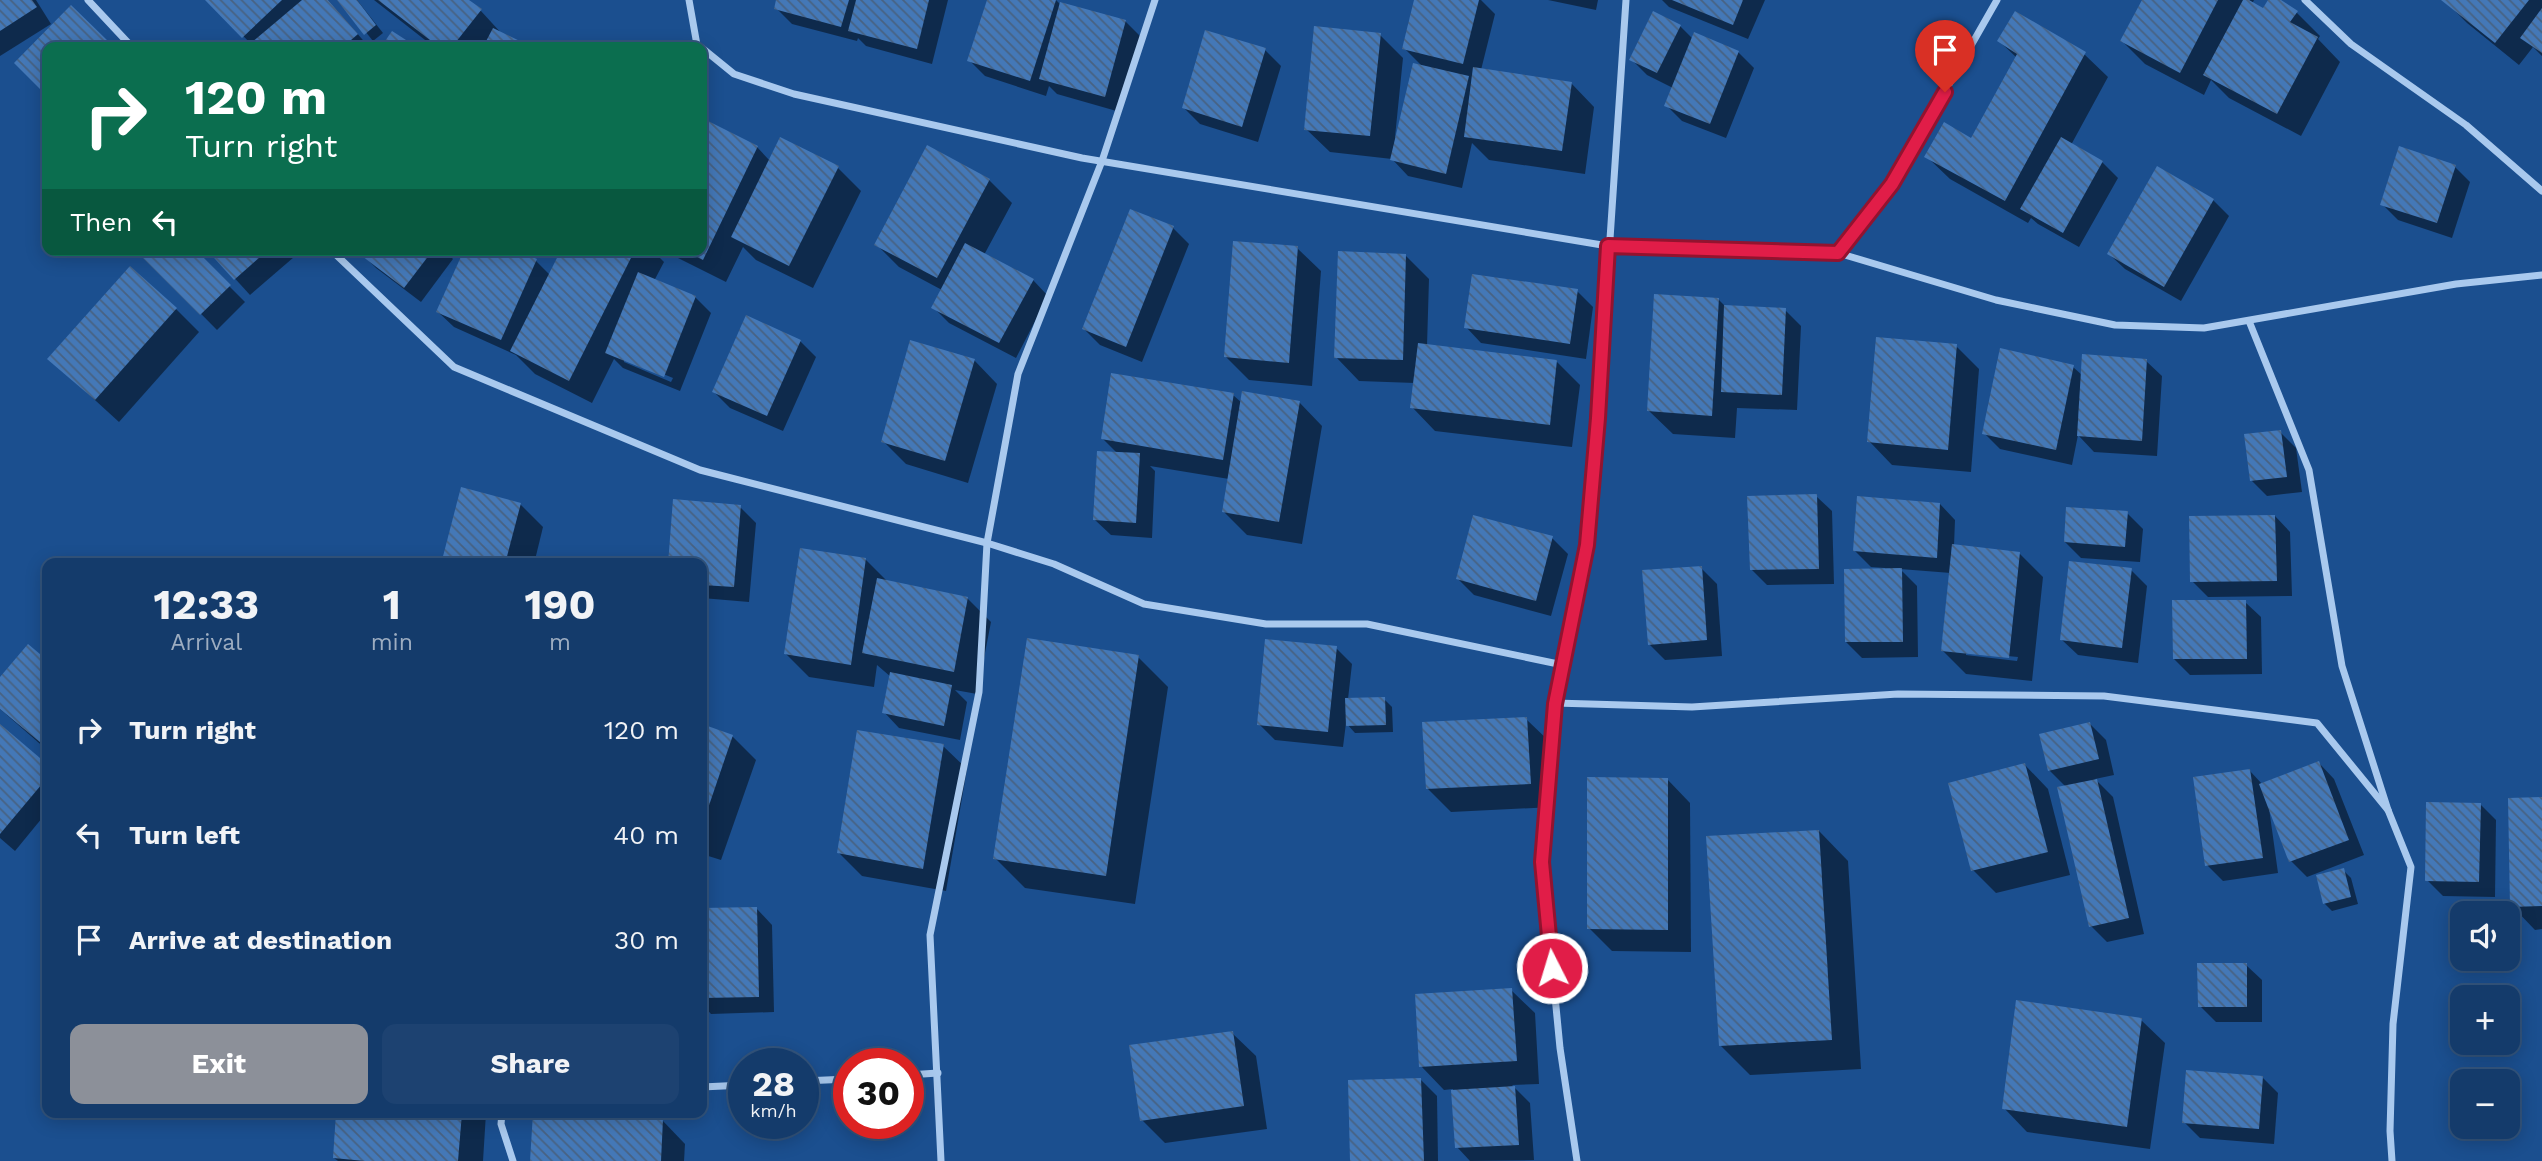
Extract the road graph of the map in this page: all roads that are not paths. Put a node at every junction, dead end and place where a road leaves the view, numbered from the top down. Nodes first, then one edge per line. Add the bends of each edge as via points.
1 (88, 0) edge
2 (689, 0) edge
3 (1155, 0) edge
4 (1626, 0) edge
5 (1997, 0) edge
6 (2305, 0) edge
7 (127, 42) edge
8 (696, 42) edge
9 (707, 53) edge
10 (1101, 161) junction
11 (2542, 191) edge
12 (1608, 246) junction
13 (1838, 253) junction
14 (337, 256) edge
15 (2542, 275) edge
16 (2249, 321) junction
17 (987, 543) junction
18 (1563, 665) junction
19 (1555, 704) junction
20 (2388, 810) junction
21 (938, 1073) junction
22 (924, 1074) edge
23 (728, 1086) edge
24 (707, 1087) edge
25 (502, 1118) edge
26 (513, 1161) edge
27 (941, 1161) edge
28 (1577, 1161) edge
29 (2392, 1161) edge

1 - 7 street
2 - 8 street
3 - 10 street
4 - 12 street
5 - 13 street via 1892,184
6 - 11 street via 2351,44 2466,125
9 - 10 street via 734,74 794,94
10 - 12 street
10 - 17 street via 1018,374
12 - 13 street
12 - 18 street via 1587,545
13 - 16 street via 1996,300 2115,325 2204,328
14 - 17 street via 454,368 700,470
15 - 16 street via 2456,284
16 - 20 street via 2309,470 2342,666
17 - 18 street via 1054,564 1143,604 1266,624 1367,624
17 - 21 street via 979,692 930,934
18 - 19 street
19 - 20 street via 1692,707 1898,694 2104,696 2317,723
19 - 28 street via 1542,862 1560,1048
20 - 29 street via 2411,867 2393,1024
21 - 22 street
21 - 27 street
23 - 24 street
25 - 26 street

